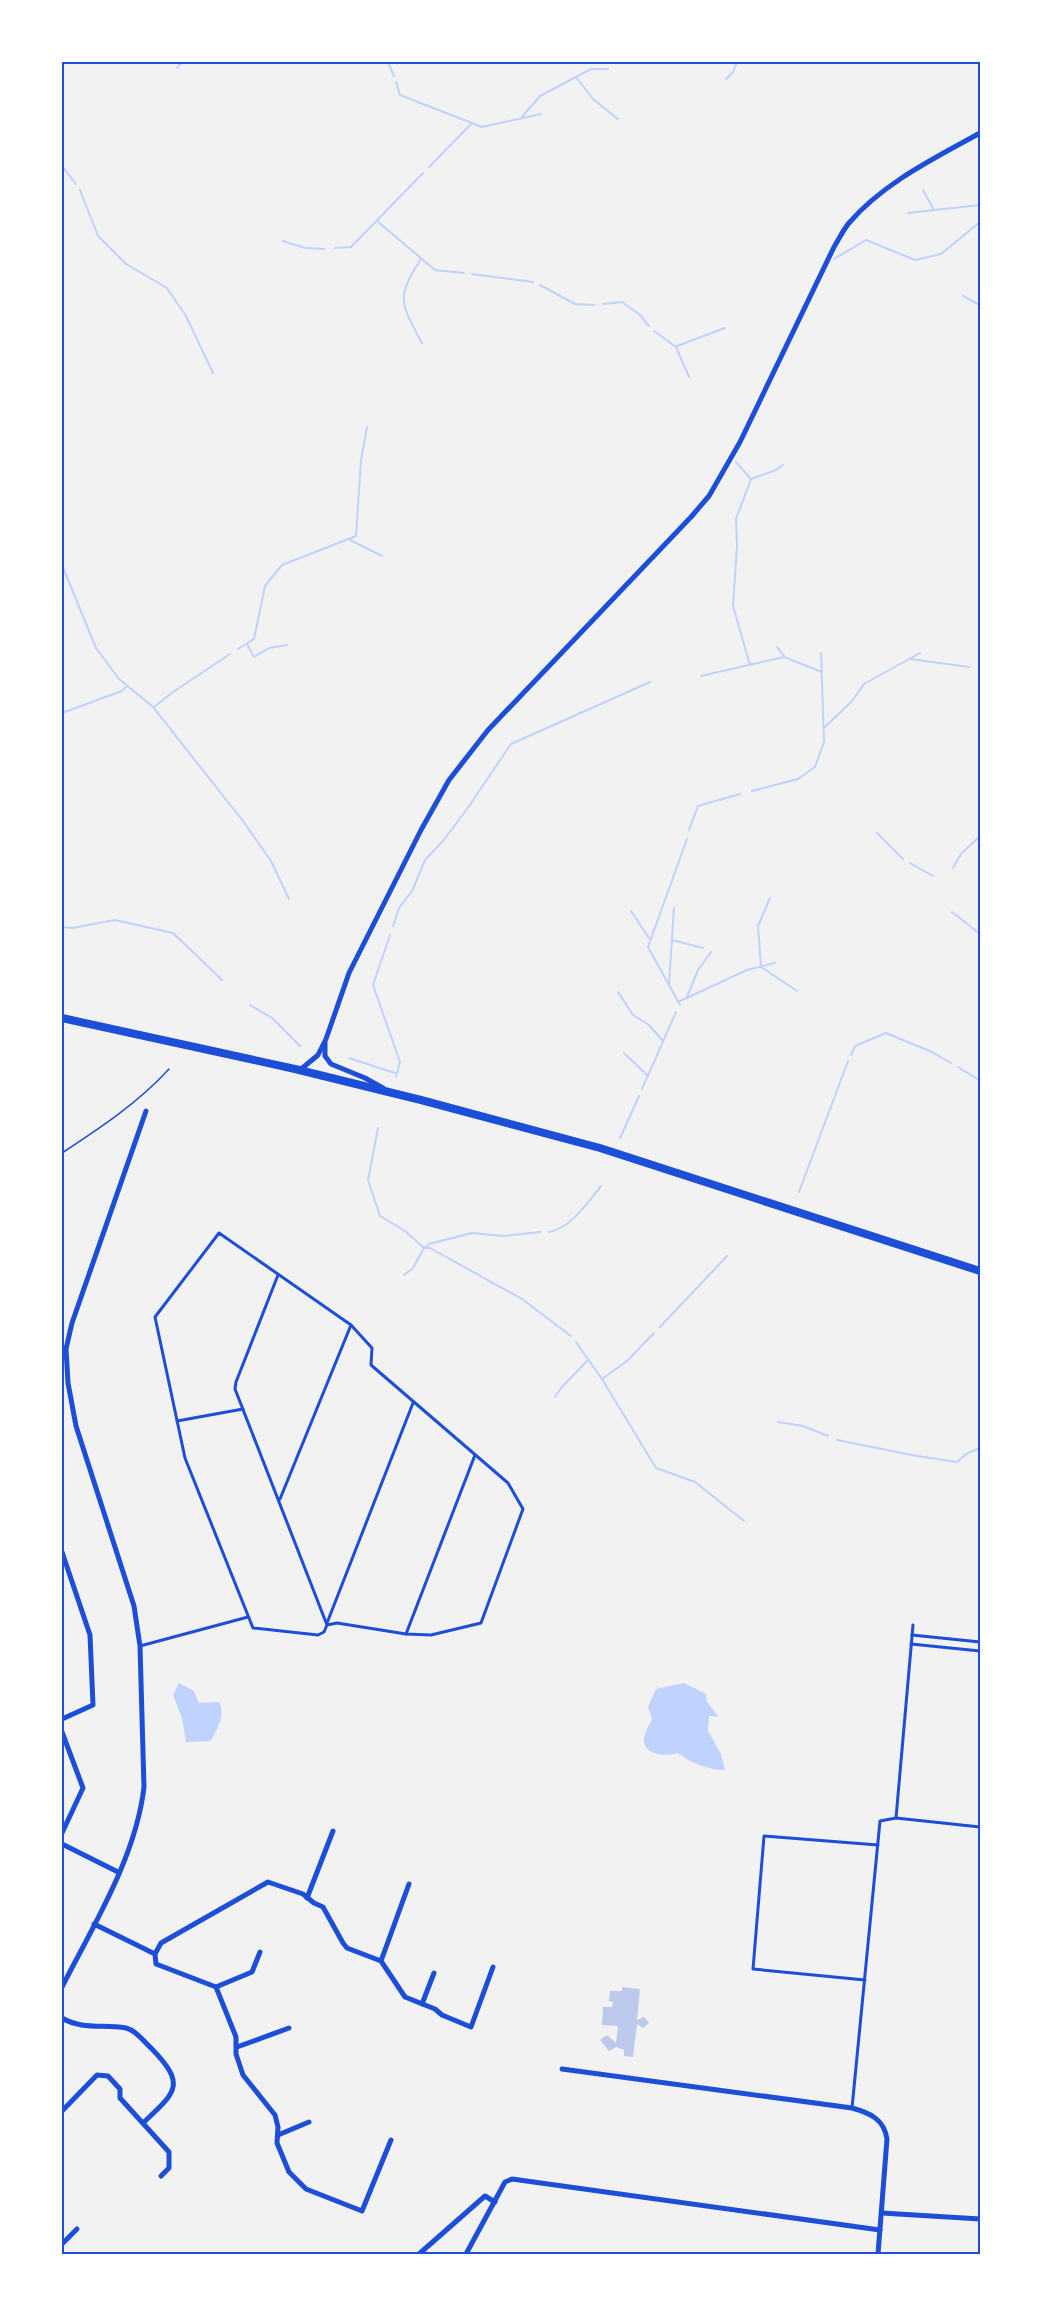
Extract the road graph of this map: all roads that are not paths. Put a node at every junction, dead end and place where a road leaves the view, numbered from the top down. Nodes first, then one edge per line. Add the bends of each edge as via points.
1 (981, 133) edge
2 (62, 1018) edge
3 (326, 1039) junction
4 (300, 1070) junction
5 (388, 1092) junction
6 (146, 1111) dead end
7 (981, 1271) edge
8 (278, 1275) junction
9 (351, 1325) junction
10 (413, 1402) junction
11 (243, 1409) junction
12 (177, 1421) junction
13 (475, 1455) junction
14 (280, 1501) junction
15 (62, 1552) edge
16 (249, 1617) junction
17 (327, 1625) junction
18 (913, 1625) dead end
19 (405, 1634) junction
20 (912, 1635) junction
21 (981, 1642) edge
22 (911, 1644) junction
23 (140, 1646) junction
24 (981, 1651) edge
25 (62, 1719) edge
26 (62, 1732) edge
27 (896, 1818) junction
28 (981, 1827) edge
29 (333, 1831) dead end
30 (62, 1833) edge
31 (62, 1844) edge
32 (878, 1845) junction
33 (118, 1872) junction
34 (409, 1884) dead end
35 (307, 1898) junction
36 (94, 1924) junction
37 (260, 1952) dead end
38 (155, 1954) junction
39 (381, 1961) junction
40 (493, 1967) dead end
41 (434, 1973) dead end
42 (865, 1980) junction
43 (62, 1987) edge
44 (216, 1987) junction
45 (422, 2004) junction
46 (62, 2018) edge
47 (289, 2028) dead end
48 (237, 2047) junction
49 (562, 2068) dead end
50 (852, 2108) junction
51 (62, 2111) edge
52 (309, 2122) dead end
53 (143, 2123) junction
54 (278, 2135) junction
55 (391, 2140) dead end
56 (161, 2175) dead end
57 (495, 2202) junction
58 (882, 2213) junction
59 (981, 2220) edge
60 (77, 2229) dead end
61 (880, 2230) junction
62 (62, 2244) edge
63 (419, 2254) edge
64 (466, 2254) edge
65 (878, 2254) edge

1 - 3 street via 900,180 848,224 740,442 709,496 488,730 449,780 349,973
2 - 4 main road
3 - 4 street via 318,1055
3 - 5 street via 325,1056 331,1064
4 - 5 main road
5 - 7 main road via 600,1148
6 - 23 street via 66,1348 76,1426 134,1606
8 - 9 lane
8 - 11 lane via 236,1382
8 - 12 lane via 219,1233 155,1317
9 - 10 lane via 372,1348 371,1365
9 - 14 lane
10 - 13 lane
10 - 17 lane
11 - 12 lane
11 - 14 lane
12 - 16 lane via 185,1458
13 - 19 lane
13 - 19 lane via 508,1483 523,1509 481,1623 430,1635
14 - 17 lane
15 - 25 street via 90,1635 93,1705
16 - 17 lane via 253,1628 318,1635
16 - 23 lane
17 - 19 lane via 337,1623
18 - 20 lane
20 - 21 lane
20 - 22 lane
22 - 24 lane
22 - 27 lane
23 - 33 street via 144,1787 135,1833
26 - 30 street via 83,1788
27 - 28 lane
27 - 32 lane via 880,1821
29 - 35 street
31 - 33 street
32 - 42 lane
32 - 42 lane via 764,1836 753,1969
33 - 36 street
34 - 39 street
35 - 38 street via 267,1881 161,1942
35 - 39 street via 323,1907 348,1948
36 - 38 street
36 - 43 street
37 - 44 street via 252,1972
38 - 44 street via 156,1964
39 - 45 street via 405,1996
40 - 45 street via 471,2027
41 - 45 street
42 - 50 lane
44 - 48 street
46 - 53 street via 78,2025 135,2032 169,2066 173,2086 170,2098
47 - 48 street
48 - 54 street via 243,2075 275,2115
49 - 50 street
50 - 58 street via 872,2115 885,2129
51 - 53 street via 97,2075 108,2076 120,2090 120,2098
52 - 54 street
53 - 56 street via 169,2152 169,2168
54 - 55 street via 277,2143 289,2172 306,2189 362,2211
57 - 61 street via 505,2182 512,2179
57 - 63 street via 485,2196
57 - 64 street
58 - 59 street
58 - 61 street
60 - 62 street
61 - 65 street

